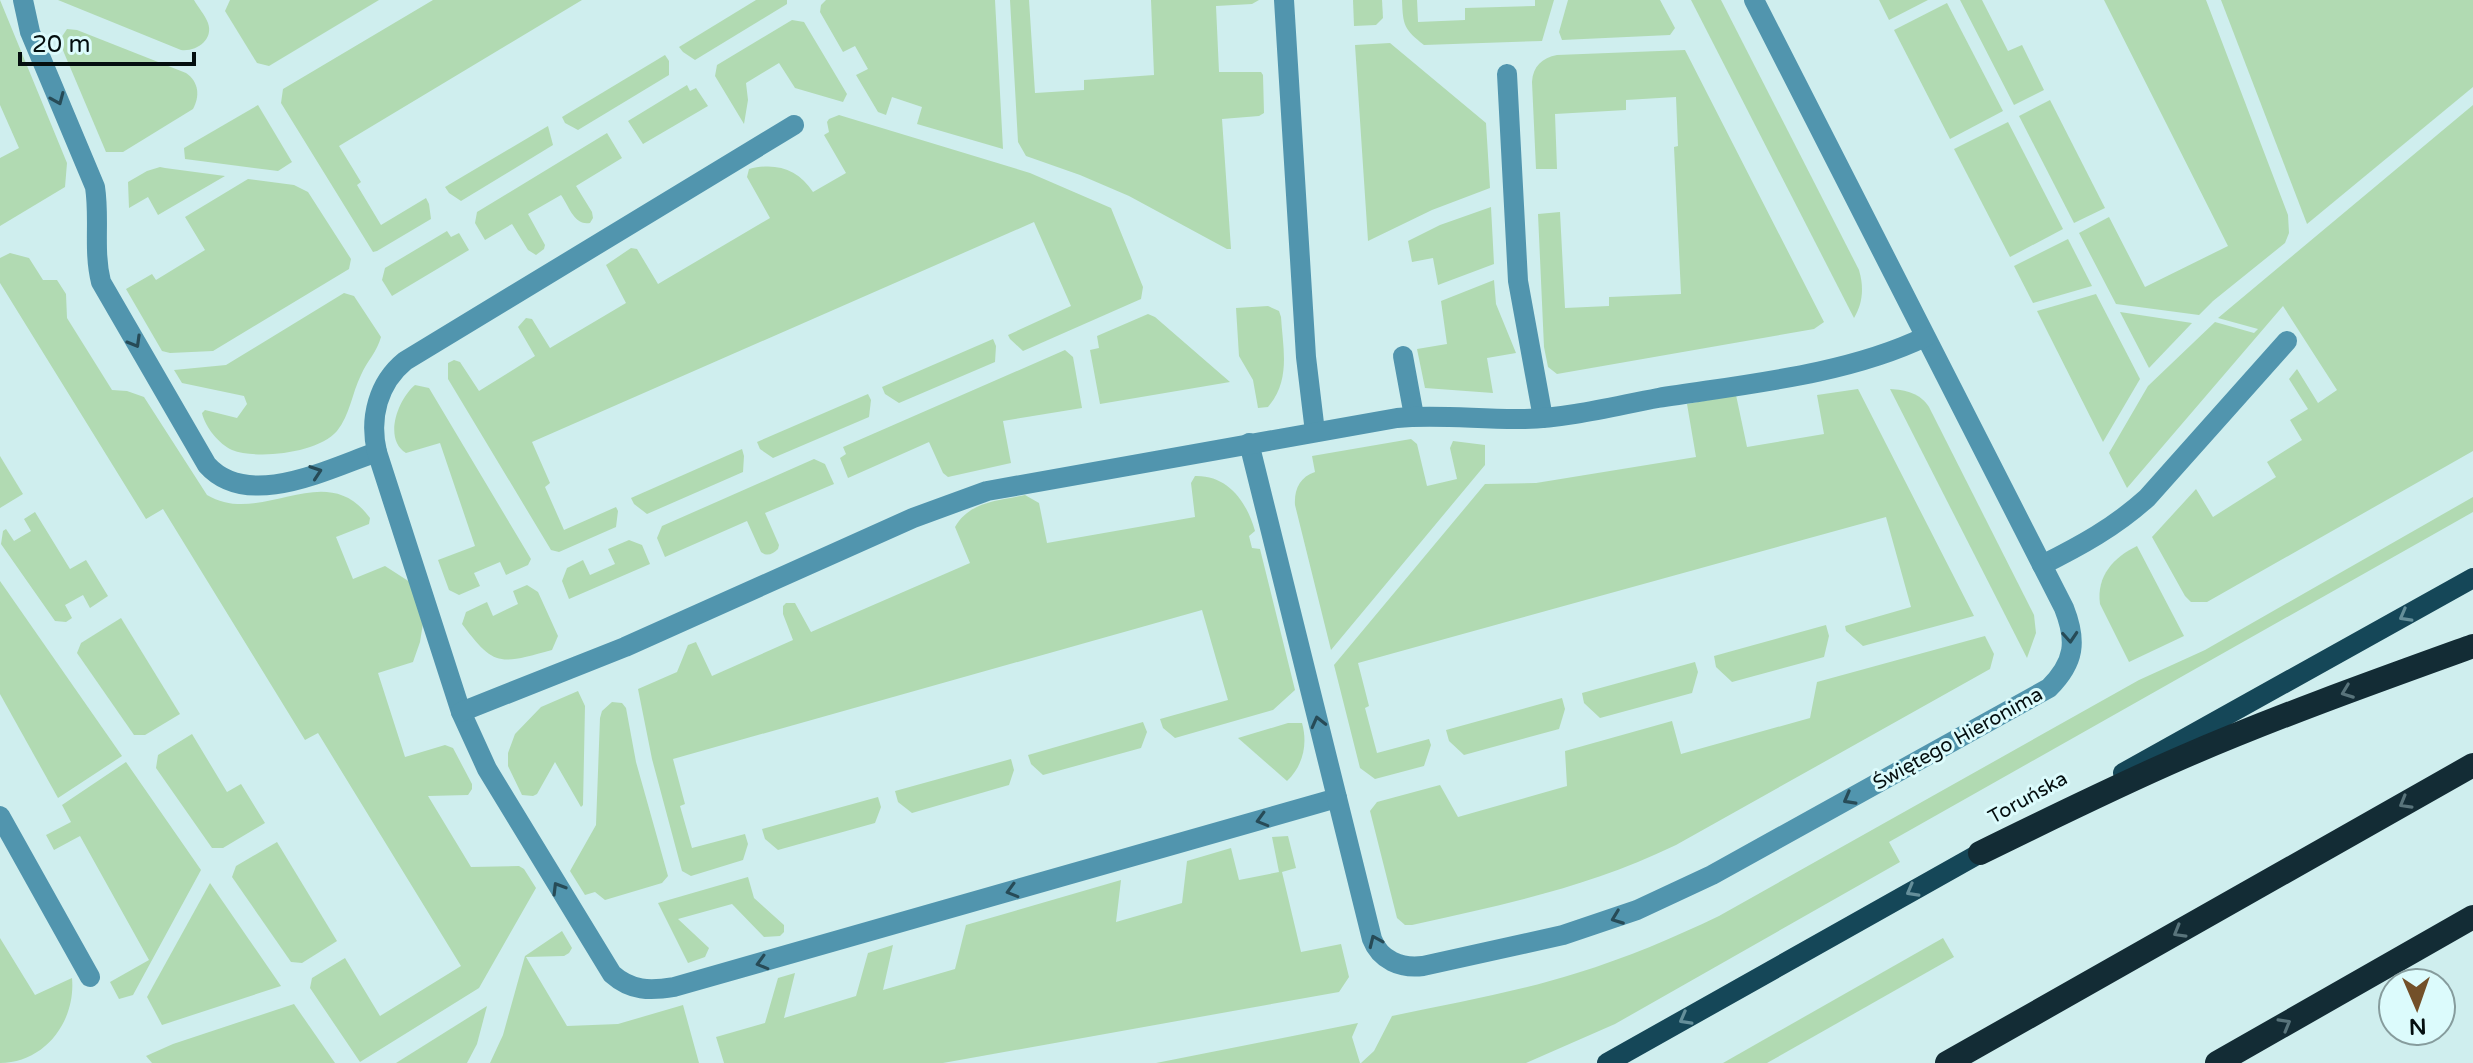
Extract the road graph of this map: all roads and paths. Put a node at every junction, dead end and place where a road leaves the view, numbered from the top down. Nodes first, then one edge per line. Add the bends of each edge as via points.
1 (23, 0) edge
2 (1284, 0) edge
3 (1754, 0) edge
4 (1507, 74) dead end
5 (794, 125) dead end
6 (1925, 337) junction
7 (2287, 341) dead end
8 (1403, 356) dead end
9 (1414, 416) junction
10 (1543, 418) junction
11 (1315, 432) junction
12 (1249, 443) junction
13 (377, 452) junction
14 (2042, 565) junction
15 (2473, 578) edge
16 (2473, 646) edge
17 (461, 712) junction
18 (2473, 765) edge
19 (1337, 798) junction
20 (0, 816) edge
21 (1980, 853) junction
22 (2473, 917) edge
23 (90, 977) dead end
24 (1607, 1063) edge
25 (1947, 1063) edge
26 (2217, 1063) edge

1 -> 13 street via 30,32 95,187 101,282 207,465 234,484 264,486
2 - 11 street
3 - 6 street, Świętego Hieronima
4 - 10 street via 1518,281
5 - 13 street via 405,361 379,396
6 - 10 street via 1829,369
6 - 14 street, Świętego Hieronima
7 - 14 street via 2147,498 2091,541
8 - 9 street
9 - 10 street
9 - 11 street
11 - 12 street
12 - 17 street via 1023,483 947,504 625,647
19 -> 12 street, Świętego Hieronima
13 - 17 street
14 -> 19 street, Świętego Hieronima via 2064,608 2072,639 2067,668 2049,688 1712,875 1637,910 1563,935 1423,966 1388,960 1375,947
15 -> 21 main road, Toruńska
16 -> 21 highway via 2184,757
19 -> 17 street via 710,978 645,990 621,982 602,961 487,769
18 -> 25 highway
20 - 23 street
21 -> 24 main road, Toruńska
26 -> 22 highway

